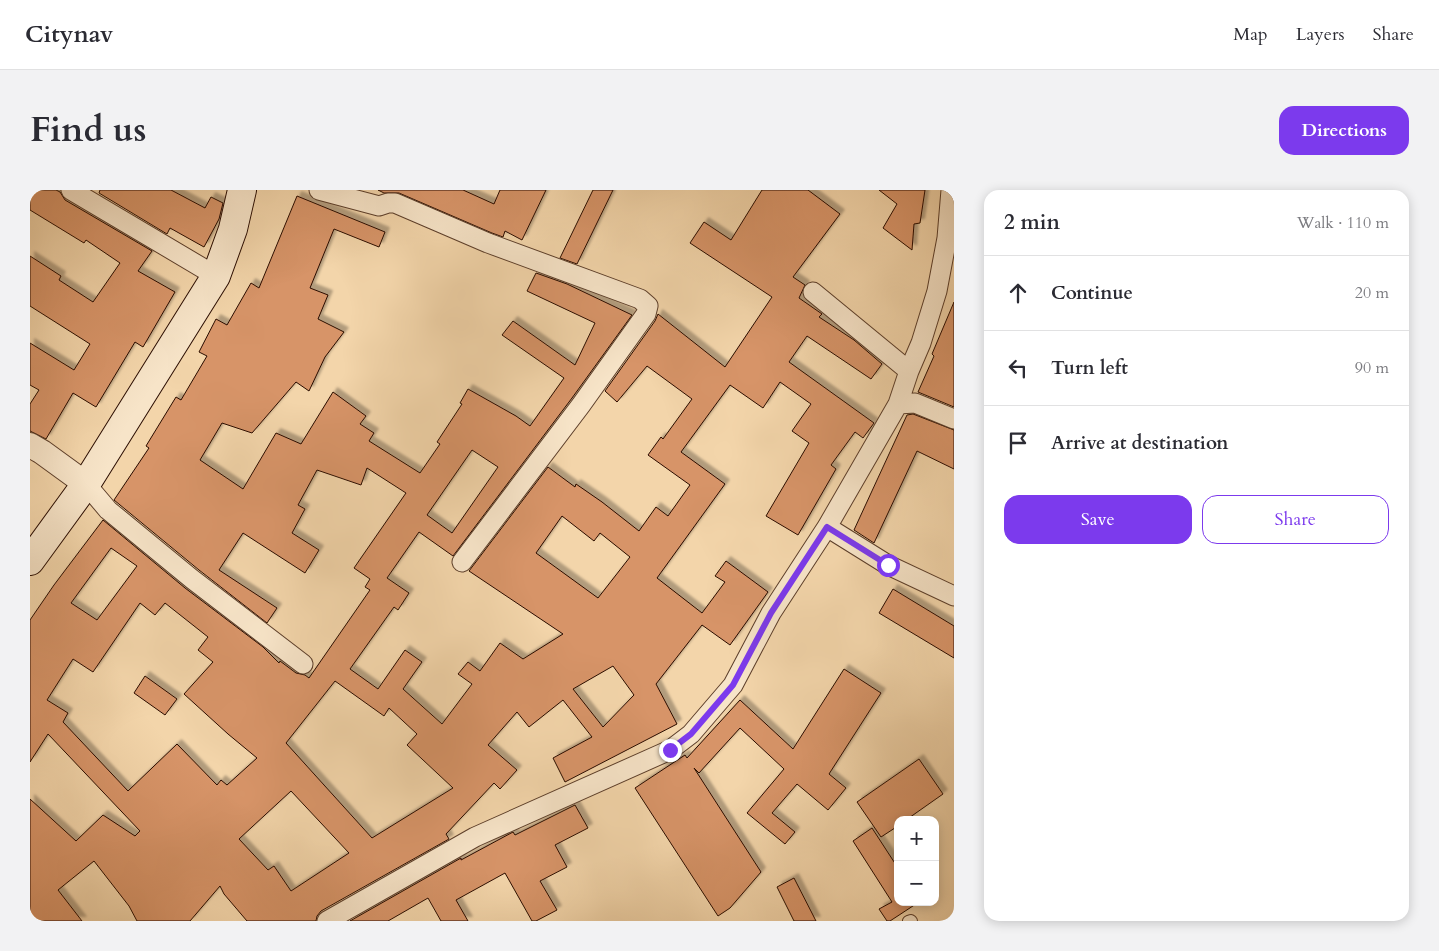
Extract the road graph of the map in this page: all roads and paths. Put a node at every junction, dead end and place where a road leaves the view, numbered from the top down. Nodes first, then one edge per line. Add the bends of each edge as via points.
1 (71, 190) edge
2 (242, 190) edge
3 (319, 190) edge
4 (951, 190) edge
5 (216, 276) junction
6 (813, 292) dead end
7 (909, 371) junction
8 (898, 404) junction
9 (954, 419) edge
10 (30, 445) edge
11 (86, 484) junction
12 (827, 527) junction
13 (30, 561) edge
14 (462, 562) dead end
15 (954, 596) edge
16 (303, 664) dead end
17 (327, 921) edge
18 (908, 921) edge
19 (912, 921) edge

1 - 5 street
2 - 5 main road via 233,229
3 - 14 street via 379,206 395,203 488,243 640,299 648,306 646,314 582,405
4 - 7 street via 947,238 937,291
5 - 11 main road
6 - 7 street
7 - 8 street
8 - 9 street via 914,403
8 - 12 street
10 - 11 street
11 - 13 main road
11 - 16 street via 108,510
12 - 15 street via 888,565
12 - 17 street via 771,613 733,685 684,740 670,750 475,837
18 - 19 lane

